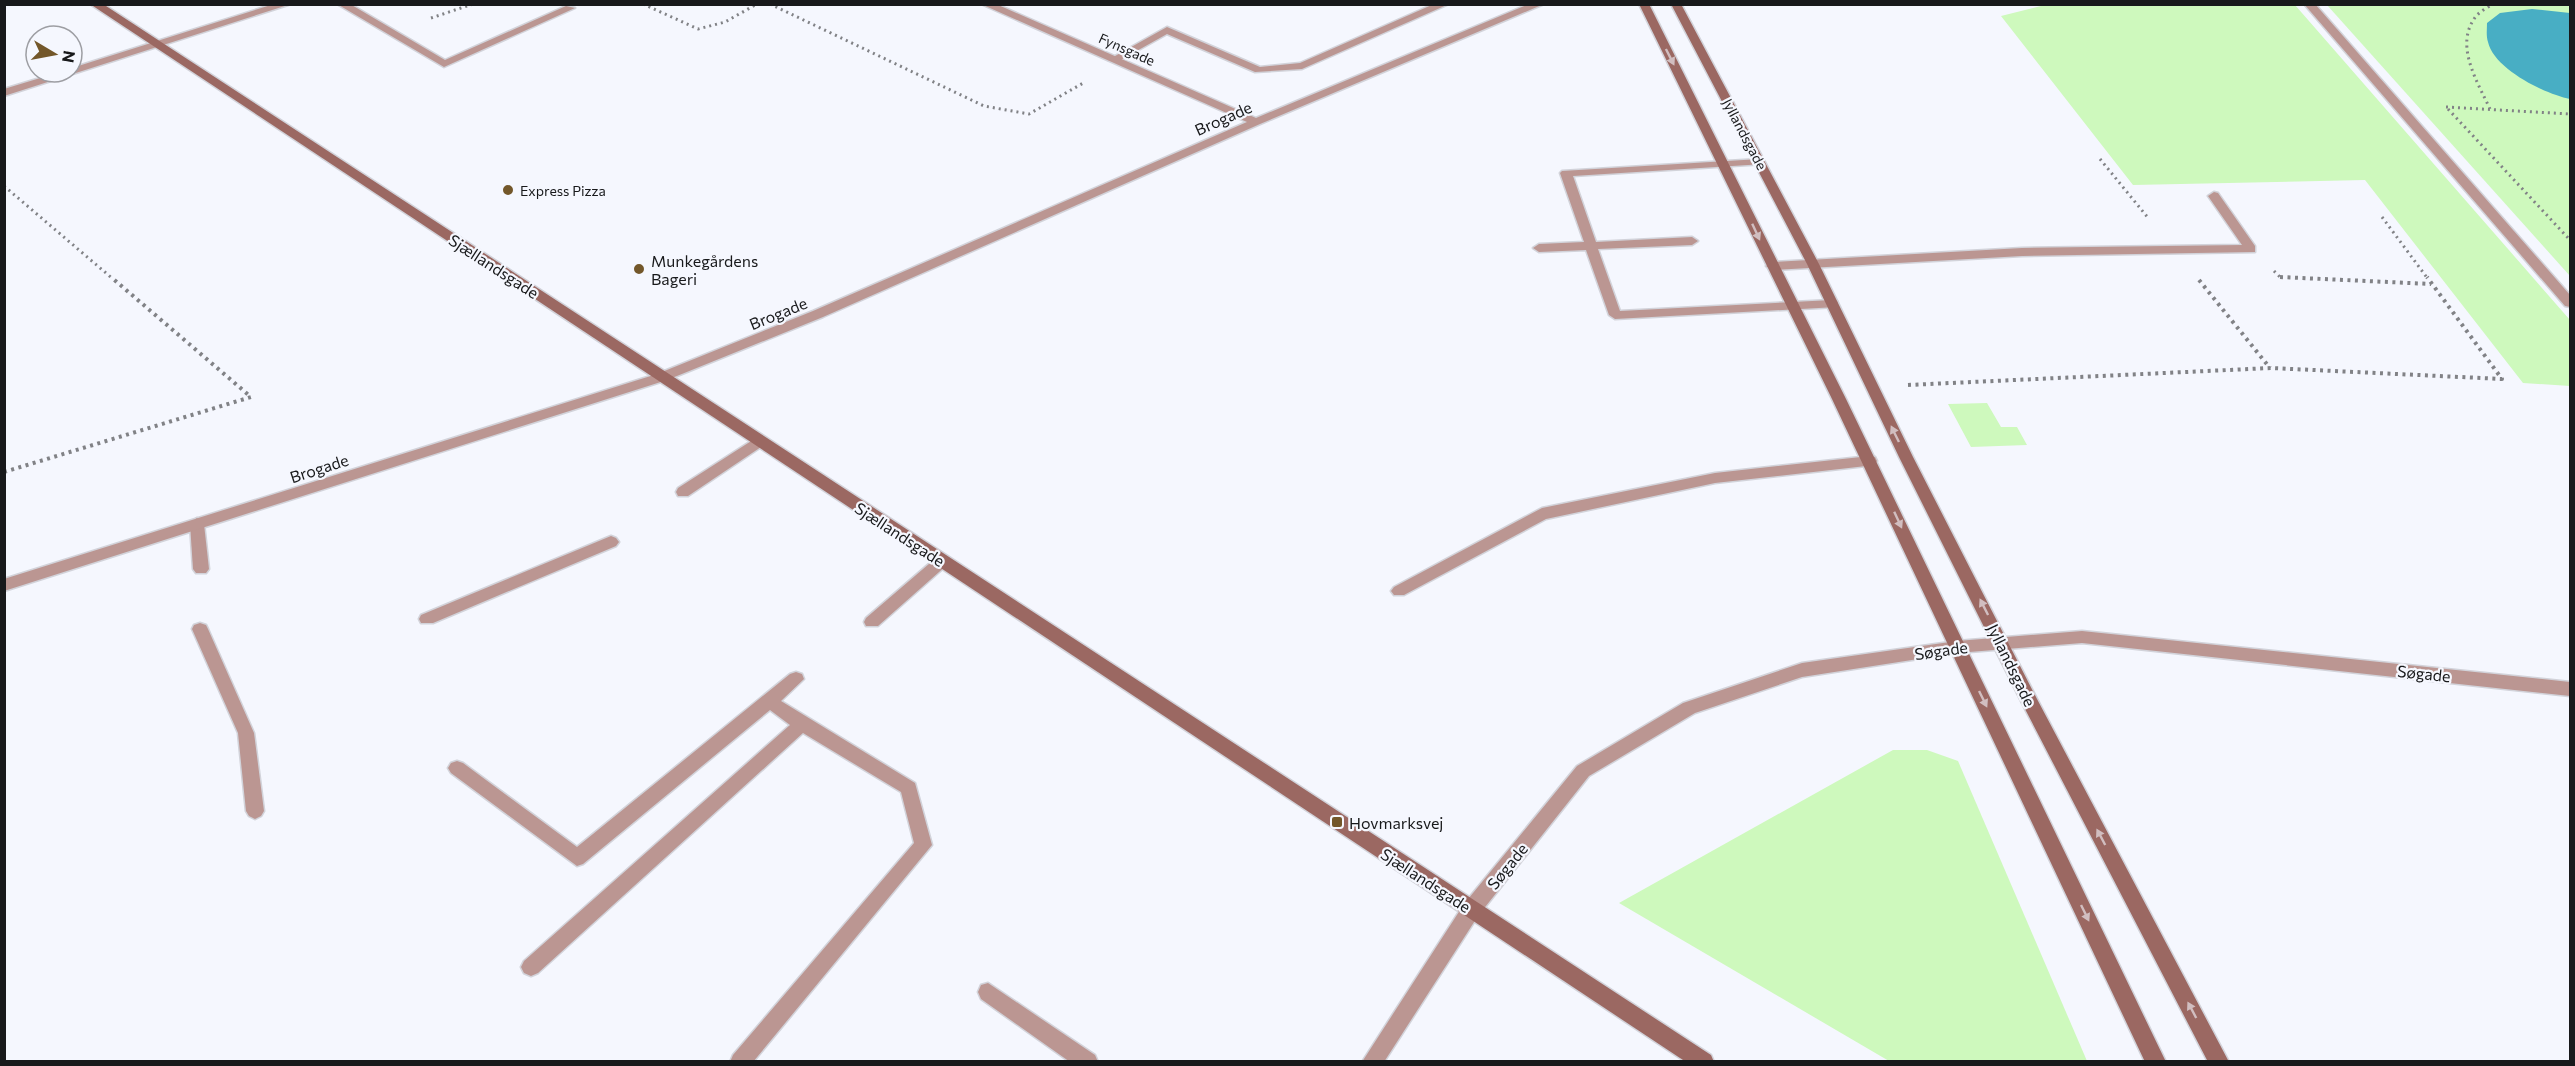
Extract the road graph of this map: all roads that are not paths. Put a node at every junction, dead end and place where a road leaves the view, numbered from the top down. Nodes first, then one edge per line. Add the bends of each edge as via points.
1 (95, 4) edge
2 (286, 4) edge
3 (342, 4) edge
4 (986, 4) edge
5 (1444, 4) edge
6 (1539, 4) edge
7 (1644, 4) edge
8 (1676, 4) edge
9 (2309, 4) edge
10 (570, 8) dead end
11 (158, 45) junction
12 (1117, 61) junction
13 (4, 93) edge
14 (1256, 122) junction
15 (1760, 162) junction
16 (1724, 165) junction
17 (2214, 196) dead end
18 (1692, 241) dead end
19 (1591, 246) junction
20 (1539, 248) dead end
21 (1813, 264) junction
22 (1772, 266) junction
23 (2571, 303) edge
24 (1832, 304) junction
25 (1791, 306) junction
26 (662, 377) junction
27 (759, 441) junction
28 (1870, 461) junction
29 (684, 492) dead end
30 (197, 524) junction
31 (611, 542) dead end
32 (942, 561) junction
33 (201, 569) dead end
34 (4, 585) edge
35 (1399, 591) dead end
36 (427, 619) dead end
37 (872, 622) dead end
38 (200, 629) dead end
39 (2002, 643) junction
40 (1957, 647) junction
41 (796, 679) dead end
42 (2571, 689) edge
43 (769, 701) junction
44 (802, 724) junction
45 (457, 768) dead end
46 (255, 811) dead end
47 (1471, 910) junction
48 (531, 967) dead end
49 (988, 992) dead end
50 (740, 1062) edge
51 (1088, 1062) edge
52 (1372, 1062) edge
53 (1704, 1062) edge
54 (2157, 1062) edge
55 (2219, 1062) edge

1 - 11 street, Sjællandsgade
2 - 11 street
3 - 10 street via 444,64
4 - 12 street, Fynsgade
5 - 12 street via 1302,66 1259,70 1167,30
6 - 14 street, Brogade
7 -> 16 street, Jyllandsgade
8 - 15 street, Jyllandsgade
9 - 23 street
11 - 13 street
11 - 26 street, Sjællandsgade
12 - 14 street, Fynsgade
14 - 26 street, Brogade via 818,314
15 - 16 street
15 - 21 street, Jyllandsgade
16 - 19 street via 1566,173
16 -> 22 street, Jyllandsgade
17 - 21 street via 2251,249 2022,252
18 - 19 street
19 - 20 street
19 - 25 street via 1615,315
21 - 22 street
21 - 24 street, Jyllandsgade
22 - 25 street, Jyllandsgade
24 - 25 street
39 -> 24 street, Jyllandsgade
25 - 28 street, Jyllandsgade
26 - 27 street, Sjællandsgade
26 - 30 street, Brogade
27 - 29 street
27 - 32 street, Sjællandsgade
28 - 35 street via 1715,478 1542,514
28 -> 40 street, Jyllandsgade
30 - 33 street
30 - 34 street, Brogade
31 - 36 street
32 - 37 street
32 - 47 street, Sjællandsgade
38 - 46 street via 246,733
39 - 40 street, Søgade
39 - 42 street, Søgade via 2082,637
55 -> 39 street, Jyllandsgade
40 - 47 street, Søgade via 1802,670 1689,708 1583,771
40 -> 54 street, Jyllandsgade
41 - 43 street
43 - 44 street
43 - 45 street via 577,858
44 - 48 street
44 - 50 street via 909,788 923,845
47 - 52 street
47 - 53 street, Sjællandsgade
49 - 51 street

